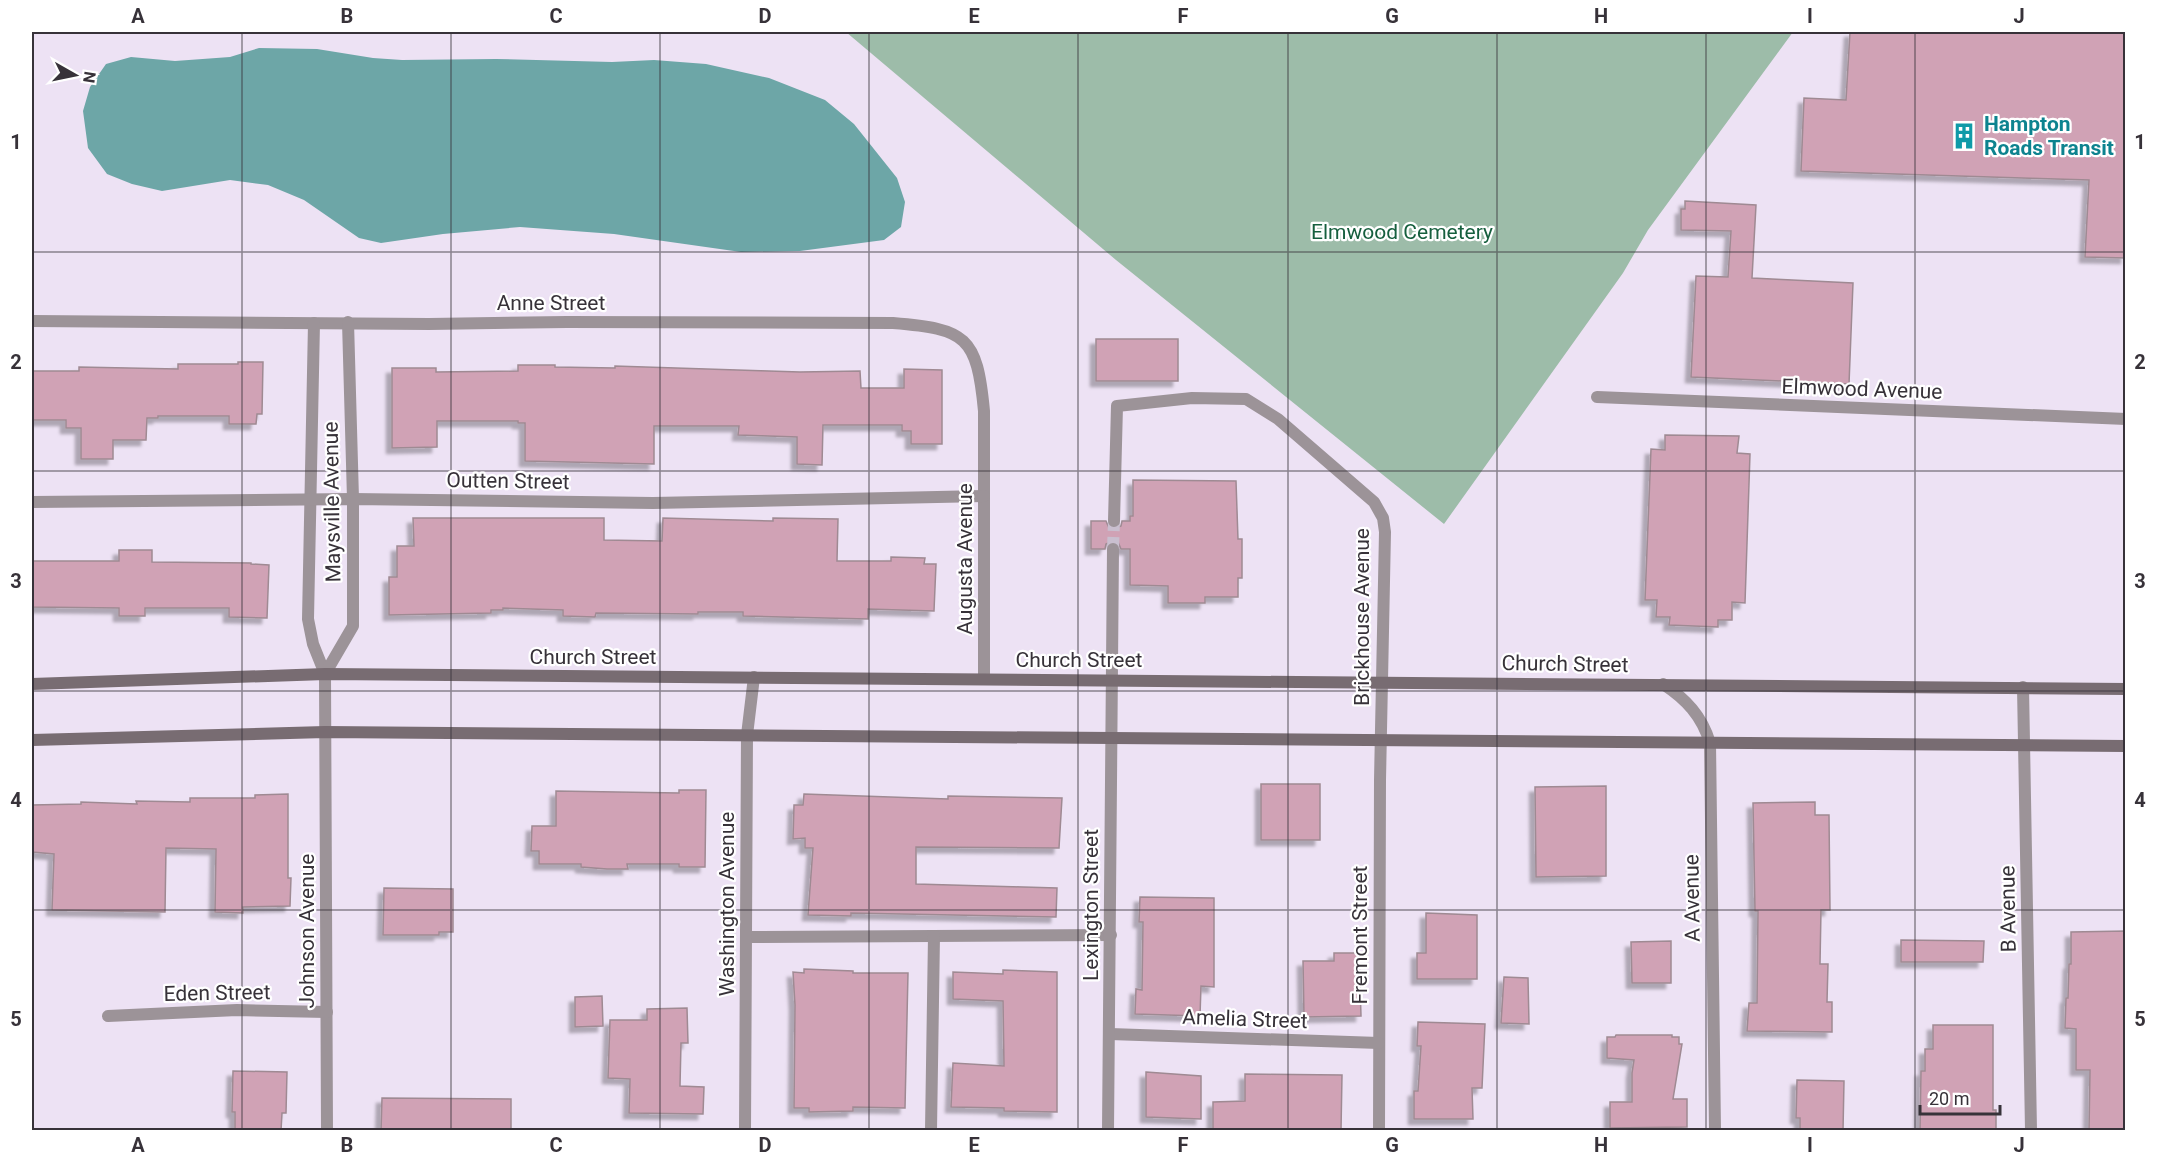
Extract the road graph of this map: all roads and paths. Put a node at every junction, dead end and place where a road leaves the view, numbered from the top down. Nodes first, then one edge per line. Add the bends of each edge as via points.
1 (32, 321) edge
2 (348, 322) junction
3 (314, 323) junction
4 (1597, 397) dead end
5 (2126, 419) edge
6 (984, 440) joint
7 (984, 496) junction
8 (353, 499) junction
9 (310, 501) junction
10 (32, 502) edge
11 (1114, 521) tunnel mouth
12 (1113, 549) tunnel mouth
13 (325, 674) junction
14 (754, 677) junction
15 (984, 679) junction
16 (1113, 680) junction
17 (1382, 681) junction
18 (32, 684) edge
19 (1663, 684) junction
20 (2024, 687) junction
21 (2126, 688) edge
22 (325, 732) junction
23 (747, 735) junction
24 (1112, 738) junction
25 (32, 740) edge
26 (1381, 741) junction
27 (1710, 743) junction
28 (2025, 745) junction
29 (2126, 746) edge
30 (1111, 935) junction
31 (934, 936) junction
32 (746, 937) junction
33 (327, 1012) junction
34 (108, 1016) dead end
35 (1110, 1034) junction
36 (1378, 1043) junction
37 (327, 1131) edge
38 (745, 1131) edge
39 (931, 1131) edge
40 (1108, 1131) edge
41 (1379, 1131) edge
42 (1715, 1131) edge
43 (2031, 1131) edge

1 - 3 street, Anne Street
2 - 3 street, Anne Street
2 - 6 street, Anne Street via 881,323 943,329 960,336 970,348 981,380
2 - 8 street, Maysville Avenue
3 - 9 street, Maysville Avenue
4 - 5 street, Elmwood Avenue
6 - 7 street, Augusta Avenue
7 - 8 street, Outten Street via 653,503
7 - 15 street, Augusta Avenue
8 - 9 street, Outten Street
8 - 13 street, Maysville Avenue via 353,626
9 - 10 street, Outten Street
9 - 13 street, Maysville Avenue via 308,619
11 - 17 street, Brickhouse Avenue via 1118,406 1192,398 1246,399 1278,419 1374,502 1383,518
12 - 16 street, Lexington Street
13 - 14 main road, Church Street
13 - 18 main road, Church Street
13 - 22 street, Maysville Avenue
14 - 15 main road, Church Street
14 - 23 street, Washington Avenue
15 - 16 main road, Church Street
16 - 17 main road, Church Street
16 - 24 street, Lexington Street
17 - 19 main road, Church Street
17 - 26 street, Brickhouse Avenue
19 - 20 main road, Church Street
19 - 27 street, A Avenue via 1695,710
20 - 21 main road, Church Street
20 - 28 street, B Avenue
22 - 23 main road
22 - 25 main road
22 - 33 street, Johnson Avenue
23 - 24 main road
23 - 32 street, Washington Avenue
24 - 26 main road
24 - 30 street, Lexington Street
26 - 27 main road
26 - 36 street, Fremont Street
27 - 28 main road
27 - 42 street, A Avenue
28 - 29 main road
28 - 43 street, B Avenue
30 - 31 street
30 - 35 street, Lexington Street
31 - 32 street
31 - 39 street
32 - 38 street, Washington Avenue
33 - 34 street, Eden Street via 237,1010
33 - 37 street, Johnson Avenue
35 - 36 street, Amelia Street
35 - 40 street, Lexington Street
36 - 41 street, Fremont Street

